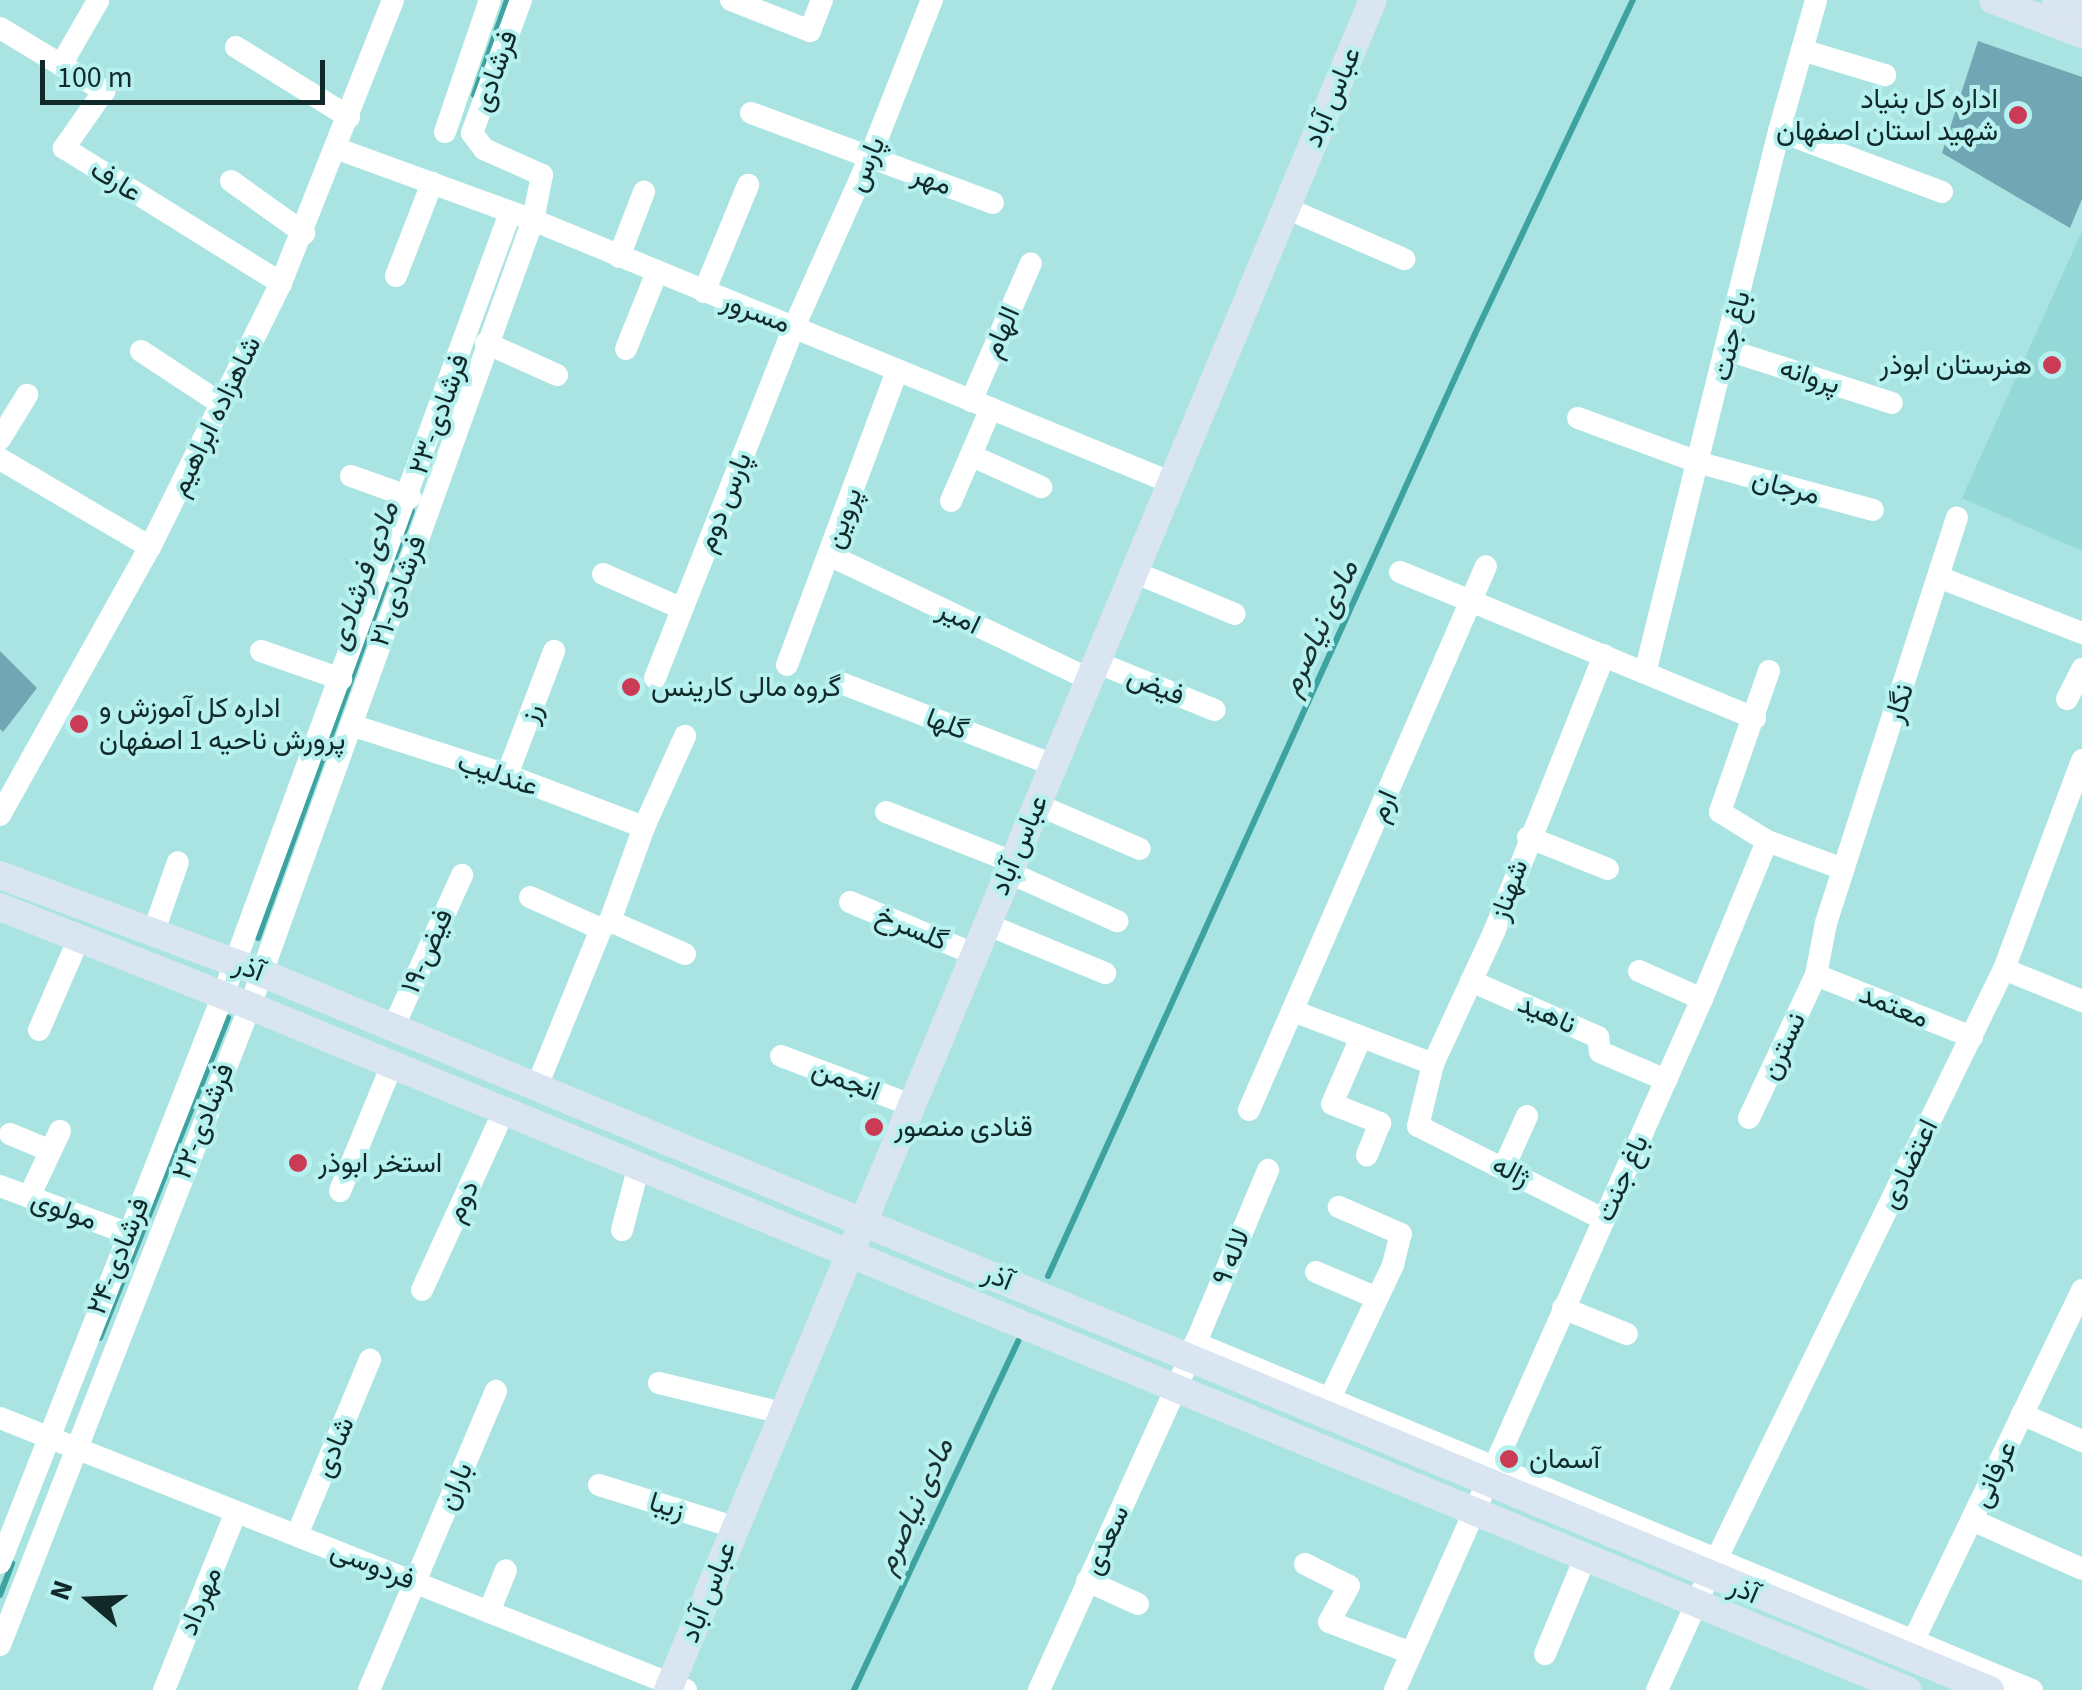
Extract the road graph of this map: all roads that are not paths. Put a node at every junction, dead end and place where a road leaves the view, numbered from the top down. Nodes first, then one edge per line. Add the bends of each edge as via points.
1 (393, 0) edge
2 (490, 0) edge
3 (521, 0) edge
4 (731, 0) edge
5 (822, 0) edge
6 (1373, 0) edge
7 (1816, 0) edge
8 (1993, 0) edge
9 (2056, 0) edge
10 (98, 1) edge
11 (927, 2) edge
12 (2082, 10) edge
13 (0, 28) edge
14 (2082, 34) edge
15 (236, 48) dead end
16 (1802, 50) junction
17 (61, 65) junction
18 (1885, 75) dead end
19 (751, 113) dead end
20 (349, 117) junction
21 (1779, 131) junction
22 (445, 132) dead end
23 (338, 149) junction
24 (870, 157) junction
25 (231, 181) dead end
26 (432, 182) junction
27 (748, 185) dead end
28 (644, 192) dead end
29 (1942, 192) dead end
30 (993, 203) dead end
31 (1286, 208) junction
32 (510, 213) junction
33 (533, 220) junction
34 (304, 234) junction
35 (619, 257) junction
36 (1404, 258) dead end
37 (1031, 262) dead end
38 (657, 272) junction
39 (396, 276) dead end
40 (281, 283) junction
41 (704, 292) junction
42 (794, 326) junction
43 (486, 343) junction
44 (626, 349) dead end
45 (1728, 350) junction
46 (141, 351) dead end
47 (897, 371) junction
48 (558, 374) dead end
49 (27, 395) dead end
50 (220, 403) junction
51 (1892, 403) dead end
52 (981, 404) junction
53 (1578, 418) dead end
54 (0, 439) edge
55 (972, 456) junction
56 (0, 459) edge
57 (1700, 463) junction
58 (351, 476) dead end
59 (1172, 483) junction
60 (1040, 488) dead end
61 (410, 497) junction
62 (951, 501) dead end
63 (1872, 510) dead end
64 (1957, 518) dead end
65 (150, 547) junction
66 (829, 555) junction
67 (1486, 566) dead end
68 (1134, 572) junction
69 (1400, 572) dead end
70 (603, 574) dead end
71 (1941, 578) junction
72 (1473, 600) junction
73 (681, 608) junction
74 (1235, 614) dead end
75 (2082, 633) edge
76 (554, 650) dead end
77 (261, 652) dead end
78 (1604, 655) junction
79 (787, 664) dead end
80 (2082, 669) edge
81 (1092, 671) junction
82 (1769, 671) dead end
83 (1646, 672) junction
84 (655, 678) dead end
85 (340, 680) junction
86 (842, 684) dead end
87 (2068, 699) dead end
88 (1215, 710) dead end
89 (1755, 718) junction
90 (351, 725) junction
91 (685, 736) dead end
92 (2082, 760) edge
93 (1053, 764) junction
94 (10, 776) edge
95 (507, 776) junction
96 (1036, 804) junction
97 (886, 812) dead end
98 (0, 815) edge
99 (2059, 821) junction
100 (644, 827) junction
101 (2082, 831) edge
102 (1528, 838) junction
103 (1766, 840) junction
104 (1140, 849) dead end
105 (0, 861) edge
106 (178, 862) dead end
107 (1010, 867) junction
108 (1608, 869) dead end
109 (1843, 869) junction
110 (462, 875) dead end
111 (0, 876) edge
112 (530, 897) dead end
113 (84, 900) junction
114 (850, 902) dead end
115 (0, 907) edge
116 (158, 920) junction
117 (1117, 921) dead end
118 (986, 924) junction
119 (605, 925) junction
120 (79, 938) junction
121 (685, 954) dead end
122 (974, 954) junction
123 (250, 962) junction
124 (2004, 969) junction
125 (1639, 971) dead end
126 (1105, 972) dead end
127 (1816, 975) junction
128 (1471, 981) junction
129 (1702, 999) junction
130 (236, 1001) junction
131 (2082, 1001) edge
132 (1293, 1011) junction
133 (395, 1023) junction
134 (39, 1030) dead end
135 (1972, 1036) junction
136 (1361, 1037) junction
137 (780, 1056) dead end
138 (1432, 1064) junction
139 (392, 1067) junction
140 (1666, 1080) junction
141 (539, 1082) junction
142 (912, 1105) junction
143 (1249, 1110) dead end
144 (503, 1112) junction
145 (1527, 1116) dead end
146 (1749, 1118) dead end
147 (1418, 1126) joint
148 (10, 1134) dead end
149 (1367, 1155) dead end
150 (1504, 1167) junction
151 (638, 1170) junction
152 (1268, 1170) dead end
153 (0, 1186) edge
154 (340, 1191) dead end
155 (30, 1197) junction
156 (1339, 1207) dead end
157 (1604, 1220) junction
158 (862, 1222) junction
159 (622, 1230) dead end
160 (127, 1233) junction
161 (847, 1256) junction
162 (1316, 1272) dead end
163 (422, 1290) dead end
164 (2082, 1290) edge
165 (1377, 1298) junction
166 (1064, 1304) junction
167 (1563, 1308) junction
168 (1627, 1334) dead end
169 (1049, 1338) junction
170 (1192, 1351) junction
171 (370, 1360) dead end
172 (659, 1383) dead end
173 (496, 1391) dead end
174 (1174, 1391) junction
175 (1326, 1407) junction
176 (782, 1413) junction
177 (2022, 1414) junction
178 (0, 1418) edge
179 (46, 1438) junction
180 (2082, 1441) edge
181 (76, 1448) junction
182 (1488, 1474) junction
183 (599, 1485) dead end
184 (236, 1512) junction
185 (1472, 1513) junction
186 (1972, 1520) junction
187 (734, 1527) junction
188 (297, 1535) junction
189 (1585, 1558) junction
190 (0, 1563) edge
191 (1305, 1564) dead end
192 (1712, 1568) junction
193 (2082, 1569) edge
194 (506, 1570) dead end
195 (415, 1582) junction
196 (1087, 1582) junction
197 (1697, 1603) junction
198 (1138, 1604) dead end
199 (489, 1612) junction
200 (0, 1644) edge
201 (1909, 1650) junction
202 (1411, 1654) junction
203 (1545, 1654) dead end
204 (675, 1688) edge
205 (164, 1690) edge
206 (369, 1690) edge
207 (1039, 1690) edge
208 (1395, 1690) edge
209 (1657, 1690) edge
210 (1907, 1690) edge
211 (1990, 1690) edge
212 (2032, 1690) edge

1 - 20 street, شاهزاده ابراهیم
2 - 22 street
3 - 33 street, فرشادی via 472,133 484,150 542,175
4 - 5 street via 810,32
6 - 31 main road, عباس آباد
7 - 16 street, باغ جنت
8 - 14 main road
9 - 12 main road
10 - 17 street
11 - 24 street, پارس
13 - 17 street, عارف
15 - 20 street
16 - 18 street
16 - 21 street, باغ جنت
17 - 40 street, عارف via 104,92 64,148
19 - 24 street, مهر
20 - 23 street, شاهزاده ابراهیم
21 - 29 street
21 - 45 street, باغ جنت
23 - 26 street, مسرور
23 - 34 street, شاهزاده ابراهیم
24 - 30 street, مهر
24 - 42 street, پارس
25 - 34 street
26 - 32 street, مسرور
26 - 39 street
27 - 41 street
28 - 35 street
31 - 36 street
31 - 59 main road, عباس آباد
32 - 33 street, مسرور
32 - 61 street, ۲۳-فرشادی
33 - 35 street, مسرور
33 - 43 street, ۲۱-فرشادی
34 - 40 street, شاهزاده ابراهیم
35 - 38 street, مسرور
37 - 52 street, الهام
38 - 41 street, مسرور
38 - 44 street
40 - 50 street, شاهزاده ابراهیم
41 - 42 street, مسرور
42 - 47 street, مسرور
42 - 73 street, پارس دوم
43 - 48 street
43 - 90 street, ۲۱-فرشادی
45 - 51 street, پروانه
45 - 57 street, باغ جنت
46 - 50 street
47 - 52 street, مسرور
47 - 66 street, پروین
49 - 54 street
50 - 65 street, شاهزاده ابراهیم
52 - 55 street, الهام
52 - 59 street, مسرور
53 - 57 street, مرجان
55 - 60 street
55 - 62 street, الهام
56 - 65 street
57 - 63 street, مرجان
57 - 83 street, باغ جنت
58 - 61 street
59 - 68 main road, عباس آباد
61 - 85 street, ۲۳-فرشادی
64 - 71 street, نگار
65 - 94 street, شاهزاده ابراهیم
66 - 79 street, پروین
66 - 81 street, امیر
67 - 72 street, ارم
68 - 74 street
68 - 81 main road, عباس آباد
69 - 72 street
70 - 73 street
71 - 75 street
71 - 109 street, نگار
72 - 78 street
72 - 132 street, ارم
73 - 84 street, پارس دوم
76 - 95 street, رز
77 - 85 street
78 - 83 street
78 - 102 street, شهناز
80 - 87 street
81 - 88 street, فیض
81 - 93 main road, عباس آباد
82 - 89 street
83 - 89 street
85 - 123 street, ۲۳-فرشادی
86 - 93 street, گلها
89 - 103 street via 1720,812
90 - 95 street, عندلیب
90 - 123 street, ۲۱-فرشادی
91 - 100 street
92 - 99 street, اعتضادی
93 - 96 main road, عباس آباد
94 - 98 street, شاهزاده ابراهیم
95 - 100 street, عندلیب
96 - 104 street
96 - 107 main road, عباس آباد
97 - 107 street
99 - 101 street
99 - 124 street, اعتضادی
100 - 119 street
102 - 108 street
102 - 128 street, شهناز
103 - 109 street
103 - 129 street, باغ جنت
105 - 113 street, آذر
106 - 116 street
107 - 117 street
107 - 118 main road, عباس آباد
109 - 127 street, نگار
110 - 133 street, ۱۹-فیض
111 - 113 main road, آذر
112 - 119 street
113 - 116 street, آذر
113 - 123 main road, آذر
114 - 122 street, گلسرخ
115 - 120 main road, آذر
116 - 123 street, آذر
118 - 122 main road, عباس آباد
118 - 126 street
119 - 121 street
119 - 141 street
120 - 130 main road, آذر
120 - 134 street
122 - 142 main road, عباس آباد
123 - 130 street, ۲۴-فرشادی
123 - 133 main road, آذر
124 - 131 street
124 - 135 street, اعتضادی
125 - 129 street
127 - 135 street, معتمد
127 - 146 street, نسترن
128 - 138 street, شهناز
128 - 140 street, ناهید via 1598,1036 1600,1052
129 - 140 street, باغ جنت
130 - 139 main road, آذر
130 - 160 street, ۲۴-فرشادی
130 - 181 street, ۲۲-فرشادی
132 - 136 street
132 - 143 street, ارم
133 - 141 main road, آذر
135 - 192 street, اعتضادی
136 - 138 street
136 - 149 street via 1332,1104 1380,1122
137 - 142 street, انجمن
138 - 147 street, شهناز
139 - 144 main road, آذر
139 - 154 street
140 - 157 street, باغ جنت
141 - 158 main road, آذر
142 - 158 main road, عباس آباد
144 - 151 main road, آذر
144 - 163 street, دوم
145 - 150 street
147 - 150 street, ژاله
148 - 155 street via 56,1141
150 - 157 street, ژاله
151 - 159 street
151 - 161 main road, آذر
152 - 170 street, ۹ لاله
153 - 155 street, مولوی
155 - 160 street, مولوی
156 - 165 street via 1401,1234
157 - 167 street, باغ جنت
158 - 161 main road, عباس آباد
158 - 166 main road, آذر
160 - 179 street, ۲۴-فرشادی
161 - 169 main road, آذر
161 - 176 main road, عباس آباد
162 - 165 street
164 - 177 street, عرفانی
165 - 175 street
166 - 169 main road
166 - 170 main road, آذر
167 - 168 street
167 - 182 street, باغ جنت
169 - 174 main road, آذر
170 - 174 street, ۹ لاله
170 - 175 main road, آذر
171 - 188 street, شادی
172 - 176 street
173 - 195 street, باران
174 - 185 main road, آذر
174 - 196 street, سعدی
175 - 182 main road, آذر
176 - 187 main road, عباس آباد
177 - 180 street
177 - 186 street, عرفانی
178 - 179 street
179 - 181 street, فردوسی
179 - 190 street, ۲۴-فرشادی
181 - 184 street, فردوسی
181 - 200 street
182 - 185 street, باغ جنت
182 - 192 main road, آذر
183 - 187 street, زیبا
184 - 188 street, فردوسی
184 - 205 street, مهرداد
185 - 189 main road, آذر
185 - 202 street, باغ جنت
186 - 193 street
186 - 201 street, عرفانی
187 - 204 main road, عباس آباد
188 - 195 street, فردوسی
189 - 197 main road, آذر
189 - 203 street
191 - 202 street via 1348,1586 1329,1622
192 - 197 street, اعتضادی
192 - 201 main road, آذر
194 - 199 street
195 - 199 street, فردوسی
195 - 206 street, باران
196 - 198 street
196 - 207 street, سعدی
197 - 209 street, اعتضادی
197 - 210 main road, آذر
199 - 204 street, فردوسی
201 - 211 main road, آذر
201 - 212 street, آذر
202 - 208 street, باغ جنت

